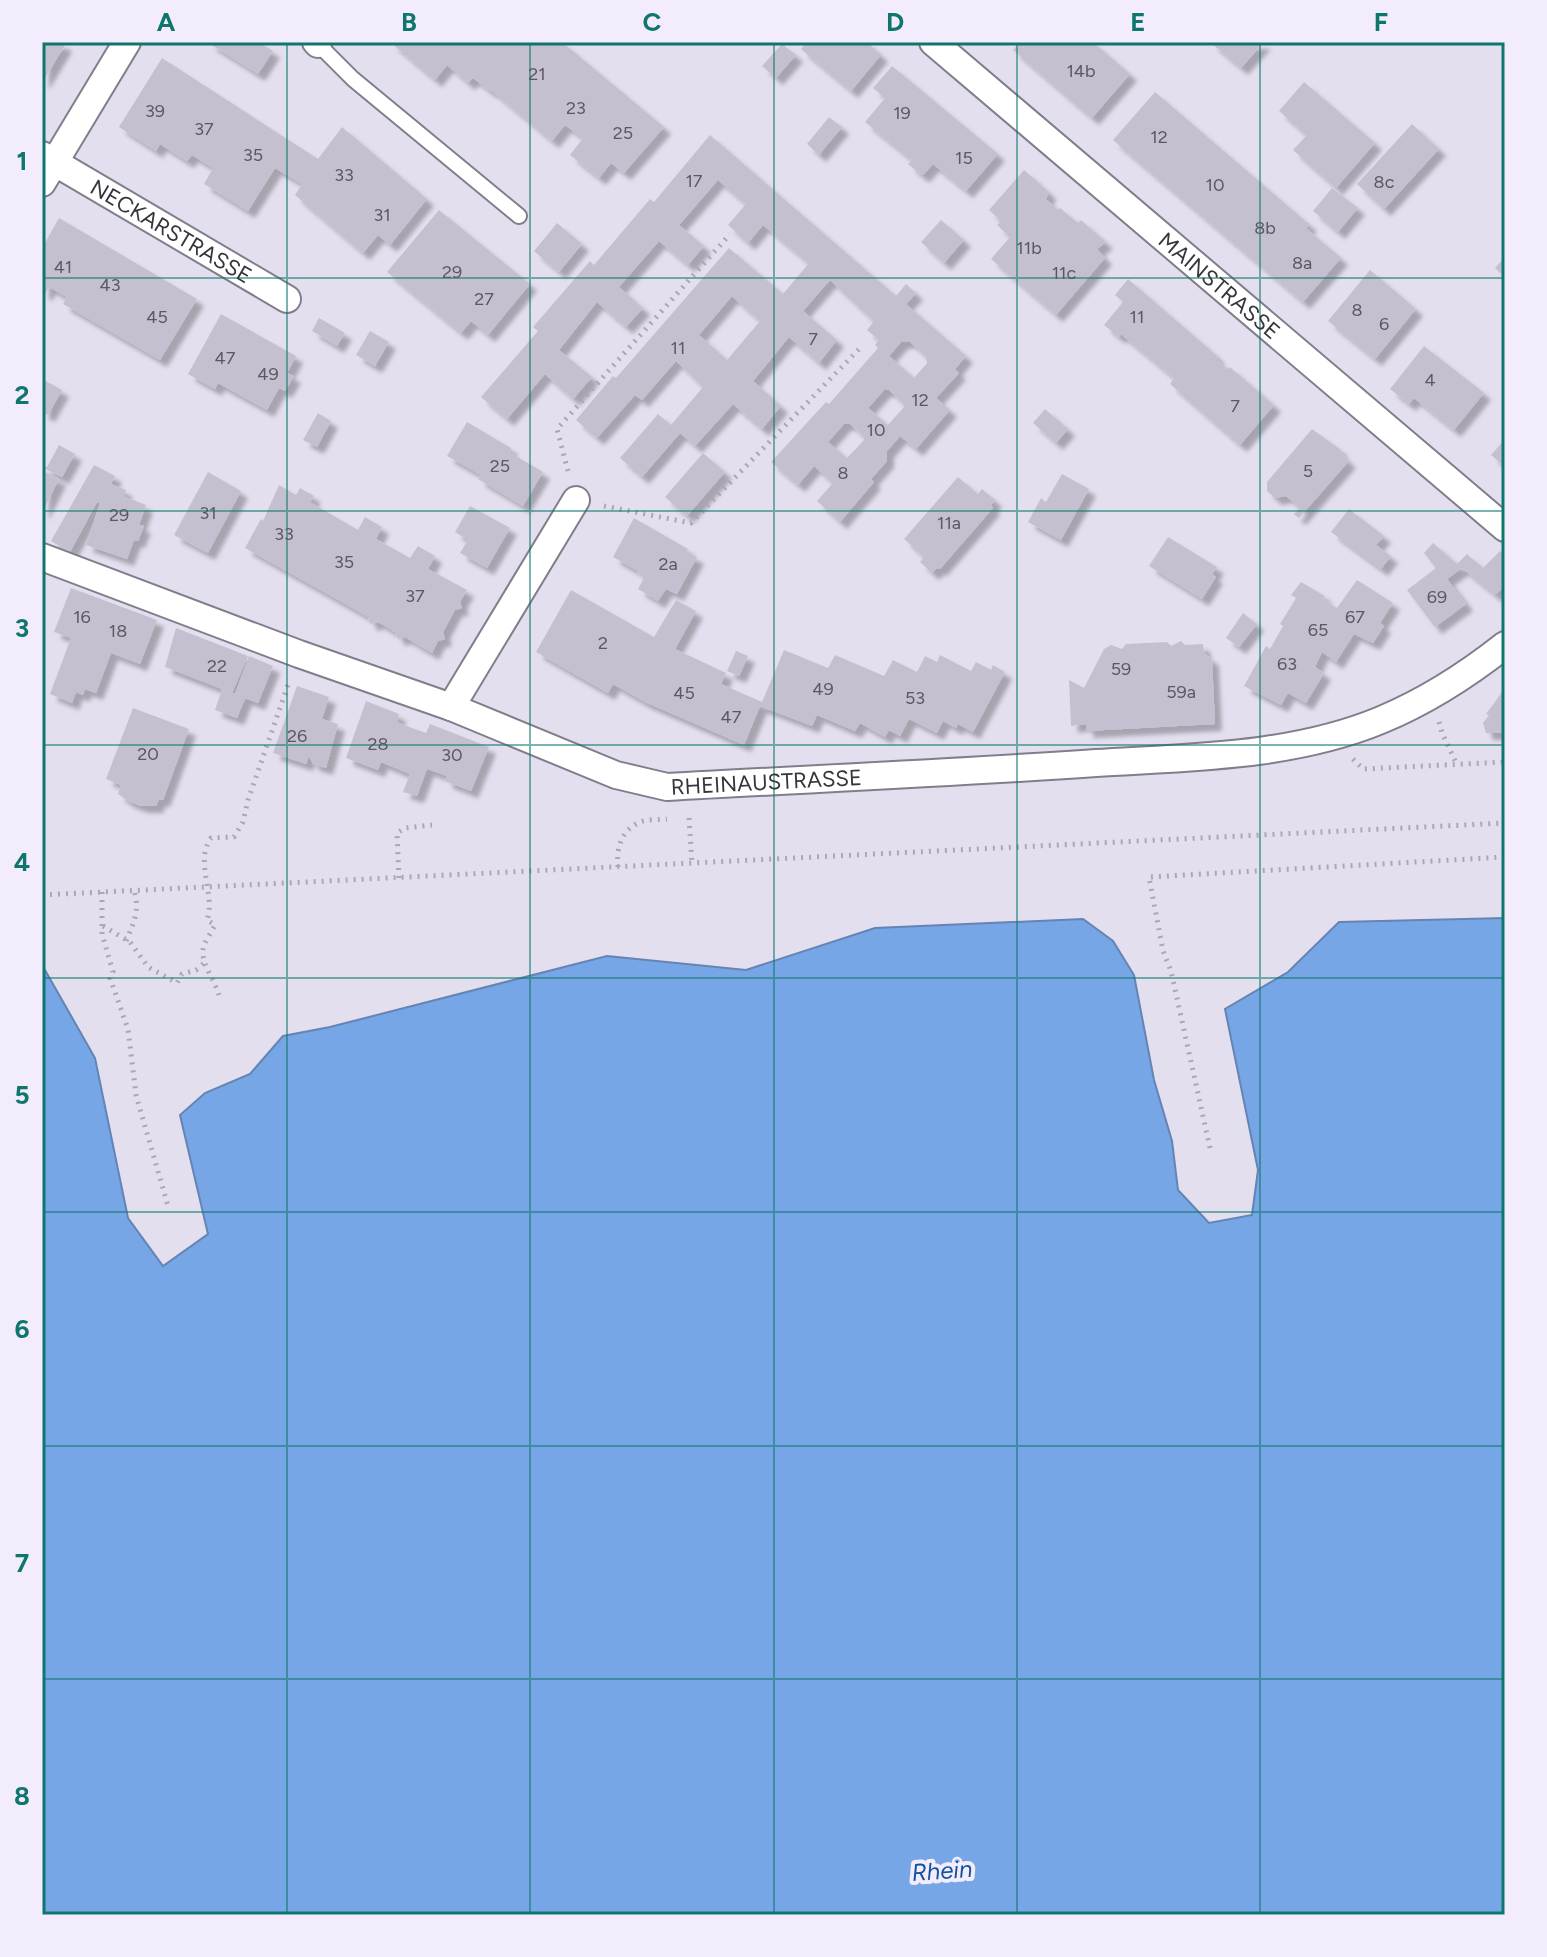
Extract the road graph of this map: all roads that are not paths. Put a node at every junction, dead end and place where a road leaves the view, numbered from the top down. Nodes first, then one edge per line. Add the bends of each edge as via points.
1 (127, 42) edge
2 (933, 42) edge
3 (317, 43) edge
4 (46, 167) edge
5 (519, 216) dead end
6 (287, 299) dead end
7 (576, 500) road end
8 (1505, 528) edge
9 (42, 557) edge
10 (1505, 645) edge
11 (451, 707) junction

1 - 4 street, NECKARSTRASSE
2 - 8 street, MAINSTRASSE
3 - 5 lane
4 - 6 street, NECKARSTRASSE
7 - 11 street
9 - 11 street, RHEINAUSTRASSE
10 - 11 street, RHEINAUSTRASSE via 1459,680 1381,720 1329,736 1259,752 998,770 667,787 616,775

